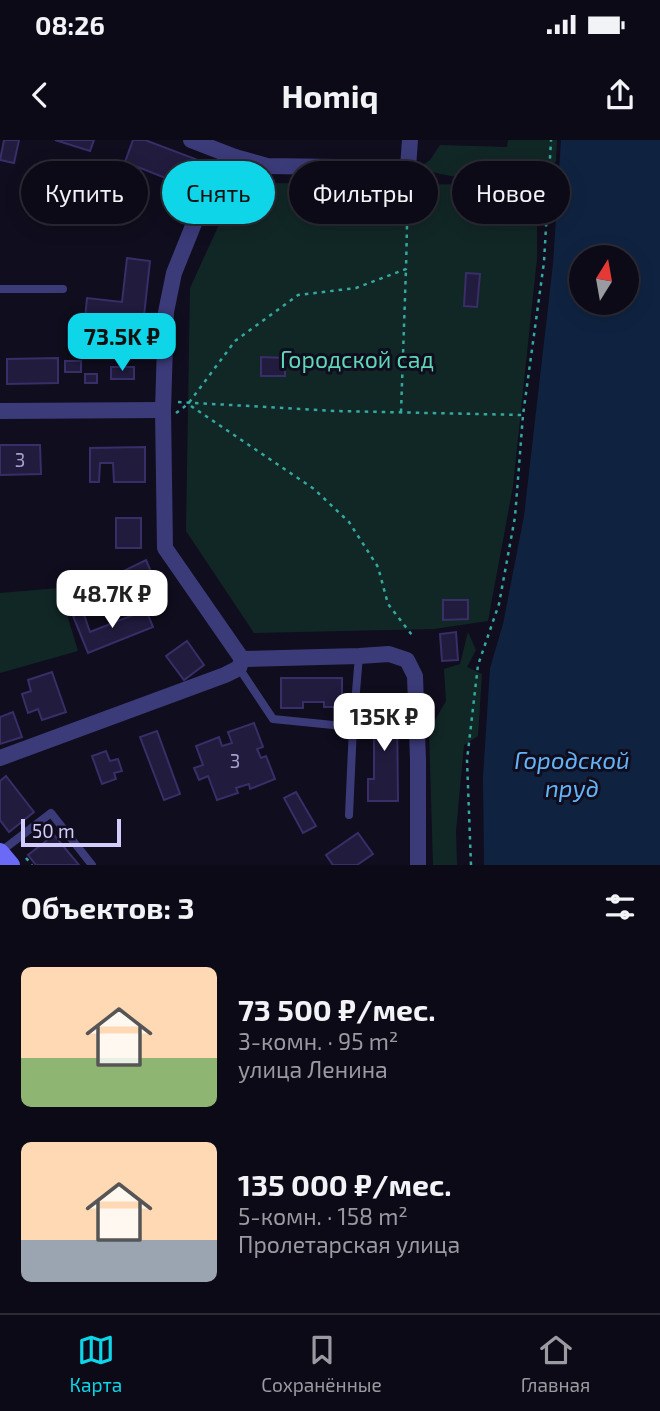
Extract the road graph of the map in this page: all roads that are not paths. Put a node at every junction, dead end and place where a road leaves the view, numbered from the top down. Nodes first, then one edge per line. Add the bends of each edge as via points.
1 (191, 140) edge
2 (410, 140) edge
3 (235, 157) junction
4 (0, 289) edge
5 (63, 289) dead end
6 (163, 410) junction
7 (0, 411) edge
8 (359, 656) junction
9 (241, 663) junction
10 (353, 727) junction
11 (0, 758) edge
12 (349, 815) dead end
13 (0, 852) edge
14 (11, 865) edge
15 (92, 865) edge
16 (418, 865) edge

1 - 3 street
2 - 3 street via 408,168 267,166
3 - 6 street via 195,221 174,273 166,312
4 - 5 lane
6 - 7 street
6 - 9 street via 165,548
8 - 9 street
8 - 10 lane
8 - 16 street via 389,654 407,660 415,676
9 - 10 lane via 274,719
9 - 11 street via 225,676
10 - 12 lane
13 - 14 main road
13 - 15 lane via 51,813

